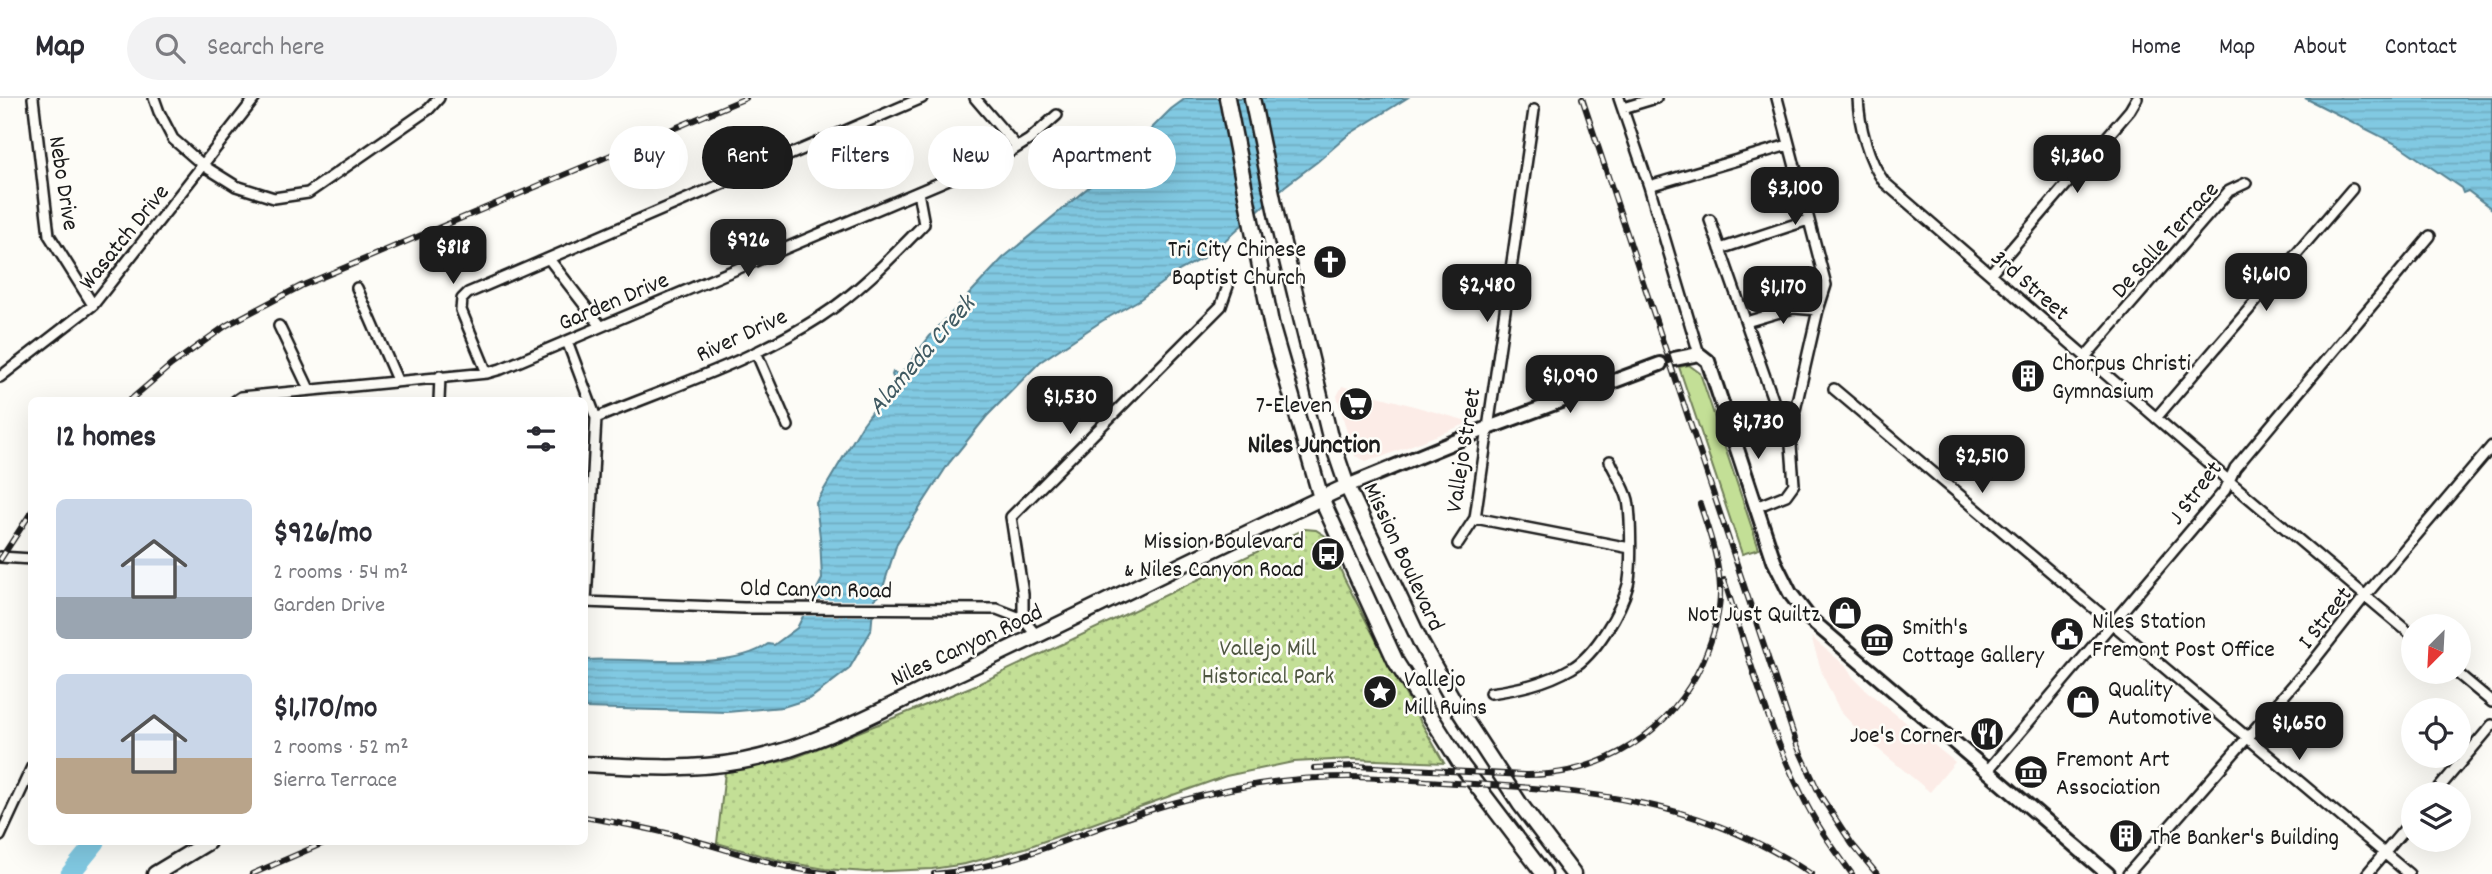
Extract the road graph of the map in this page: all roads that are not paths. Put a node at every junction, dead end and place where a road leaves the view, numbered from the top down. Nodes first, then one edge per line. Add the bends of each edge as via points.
1 (33, 98) edge
2 (154, 98) edge
3 (255, 98) edge
4 (439, 98) edge
5 (922, 98) edge
6 (975, 98) edge
7 (1227, 98) edge
8 (1252, 98) edge
9 (1619, 98) edge
10 (1656, 98) edge
11 (1777, 98) edge
12 (1858, 98) edge
13 (2137, 98) edge
14 (1623, 108) junction
15 (1534, 110) dead end
16 (1057, 115) dead end
17 (1788, 145) junction
18 (1017, 147) junction
19 (204, 166) junction
20 (2246, 183) dead end
21 (1649, 186) junction
22 (2352, 189) dead end
23 (918, 192) junction
24 (1710, 220) dead end
25 (1808, 220) junction
26 (2430, 236) dead end
27 (1720, 249) junction
28 (549, 258) junction
29 (1990, 274) junction
30 (1228, 286) dead end
31 (358, 288) dead end
32 (93, 305) junction
33 (1818, 310) junction
34 (1746, 322) junction
35 (600, 325) junction
36 (279, 326) dead end
37 (567, 341) junction
38 (756, 352) junction
39 (1699, 354) junction
40 (2085, 357) junction
41 (1674, 359) dead end
42 (1660, 364) dead end
43 (487, 373) junction
44 (440, 376) junction
45 (0, 377) edge
46 (397, 380) junction
47 (309, 389) junction
48 (1834, 389) dead end
49 (241, 397) edge
50 (439, 397) edge
51 (596, 418) junction
52 (2156, 418) junction
53 (788, 426) dead end
54 (1488, 428) junction
55 (1790, 432) junction
56 (2492, 446) edge
57 (1610, 461) dead end
58 (2229, 481) junction
59 (1347, 486) junction
60 (1321, 498) junction
61 (1756, 507) junction
62 (1475, 518) junction
63 (1458, 544) dead end
64 (1629, 548) junction
65 (588, 552) edge
66 (0, 557) edge
67 (28, 559) edge
68 (2365, 596) junction
69 (588, 602) edge
70 (1023, 619) junction
71 (2111, 624) junction
72 (2401, 626) edge
73 (1037, 636) junction
74 (2470, 684) edge
75 (1490, 693) dead end
76 (2492, 702) edge
77 (2492, 725) edge
78 (2248, 738) junction
79 (588, 764) edge
80 (1988, 770) junction
81 (28, 775) edge
82 (2444, 782) edge
83 (2401, 833) edge
84 (0, 836) edge
85 (203, 845) edge
86 (2384, 853) junction
87 (155, 874) edge
88 (1544, 874) edge
89 (1573, 874) edge
90 (2108, 874) edge
91 (2128, 874) edge
92 (2367, 874) edge
93 (2409, 874) edge

1 - 32 street, Nebo Drive via 49,235
2 - 19 street via 173,139
3 - 19 street, Wasatch Drive
4 - 19 street via 308,193 274,198 236,186
5 - 28 street
6 - 18 street
7 - 60 main road via 1280,360
8 - 59 main road, Mission Boulevard via 1329,433
9 - 14 street
10 - 14 street
11 - 17 street
12 - 29 street, 3rd Street via 1873,164 1884,182
13 - 29 street
14 - 21 street
15 - 54 street, Vallejo Street
16 - 18 street, Garden Drive
17 - 21 street
17 - 25 street
18 - 23 street, Garden Drive
19 - 32 street, Wasatch Drive
20 - 40 street, De Salle Terrace via 2229,191
21 - 39 street
22 - 52 street
23 - 35 street, Garden Drive
23 - 38 street, River Drive via 924,225 878,271 821,316
24 - 27 street
25 - 27 street
25 - 33 street via 1826,285
26 - 58 street, J Street via 2235,468
27 - 34 street
28 - 35 street
28 - 43 street via 457,302
29 - 40 street, 3rd Street
30 - 70 street via 1221,306 1011,517
31 - 46 street
32 - 45 street, Wasatch Drive
33 - 34 street via 1793,308
33 - 55 street
34 - 55 street via 1784,431
35 - 37 street, Garden Drive
36 - 47 street
37 - 43 street, Garden Drive
37 - 51 street
38 - 51 street, River Drive
38 - 53 street
39 - 41 main road
39 - 61 main road via 1708,361
40 - 52 street, 3rd Street
42 - 54 main road
43 - 44 street, Garden Drive
44 - 46 street, Garden Drive
44 - 50 street
46 - 47 street, Garden Drive
47 - 49 street, Garden Drive
48 - 71 street
51 - 65 street
52 - 58 street, 3rd Street
54 - 59 main road
54 - 62 street, Vallejo Street
55 - 61 street via 1794,484 1786,495
56 - 68 street, I Street
57 - 64 street via 1628,498
58 - 68 street, 3rd Street
58 - 71 street, J Street
59 - 60 main road, Niles Canyon Road
59 - 89 main road, Mission Boulevard via 1421,643 1460,712
60 - 73 main road, Niles Canyon Road
60 - 88 main road via 1396,662 1462,766
61 - 80 main road via 1781,575 1810,619
62 - 63 street, Vallejo Street
62 - 64 street
64 - 75 street via 1628,584 1596,645 1574,667 1543,682
66 - 67 street
68 - 72 street, 3rd Street
68 - 78 street, I Street
69 - 70 street, Old Canyon Road via 997,609
70 - 73 street
71 - 78 street
71 - 80 street, J Street
73 - 79 main road, Niles Canyon Road via 834,732 783,751 696,767
74 - 76 street
77 - 82 street
78 - 86 street
78 - 91 street, I Street
80 - 90 main road
81 - 84 street
83 - 86 street
85 - 87 main road
86 - 92 street
86 - 93 street

